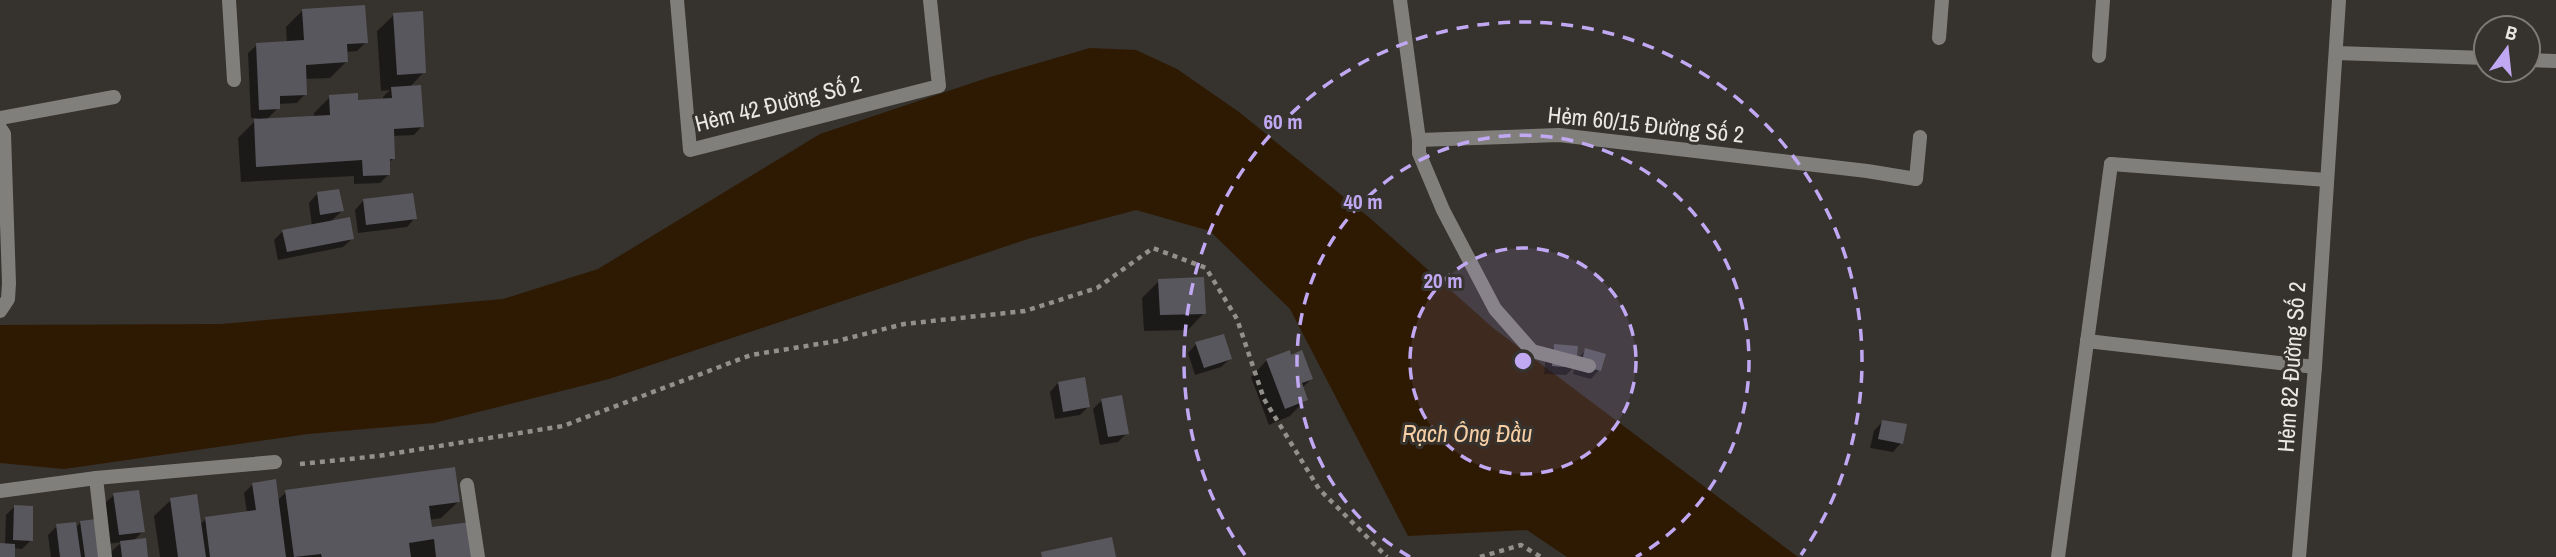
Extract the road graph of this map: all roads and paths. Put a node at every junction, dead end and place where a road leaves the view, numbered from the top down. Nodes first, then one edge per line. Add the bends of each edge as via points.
1 (229, 0) edge
2 (677, 0) edge
3 (930, 0) edge
4 (1401, 0) edge
5 (1942, 0) edge
6 (2103, 0) edge
7 (2339, 0) edge
8 (1939, 37) dead end
9 (2336, 53) junction
10 (2099, 56) dead end
11 (2472, 58) edge
12 (234, 80) dead end
13 (114, 97) dead end
14 (0, 118) edge
15 (0, 128) edge
16 (1920, 136) dead end
17 (1419, 140) junction
18 (2327, 180) junction
19 (0, 311) edge
20 (2087, 341) junction
21 (1589, 366) dead end
22 (2315, 367) junction
23 (275, 462) joint
24 (96, 478) junction
25 (467, 485) dead end
26 (0, 491) edge
27 (105, 557) edge
28 (478, 557) edge
29 (1387, 557) edge
30 (1480, 557) edge
31 (1541, 557) edge
32 (2058, 557) edge
33 (2299, 557) edge

1 - 12 street
2 - 3 street, Hẻm 42 Đường Số 2 via 690,150 939,86
4 - 17 street
5 - 8 street
6 - 10 street
7 - 9 street, Hẻm 82 Đường Số 2
9 - 11 street
9 - 18 street, Hẻm 82 Đường Số 2
13 - 14 street
15 - 19 street via 4,134 9,283 8,299
16 - 17 street, Hẻm 60/15 Đường Số 2 via 1916,179 1559,135
17 - 21 street via 1419,153 1443,210 1495,309 1532,351
18 - 20 street via 2111,164
18 - 22 street, Hẻm 82 Đường Số 2
20 - 22 street
20 - 32 street
22 - 33 street, Hẻm 82 Đường Số 2
23 - 24 street
23 - 29 path via 378,456 563,426 751,355 904,324 1025,311 1097,288 1153,248 1206,268 1237,319 1264,399 1319,489
24 - 26 street
24 - 27 street
25 - 28 street
30 - 31 path via 1521,545

